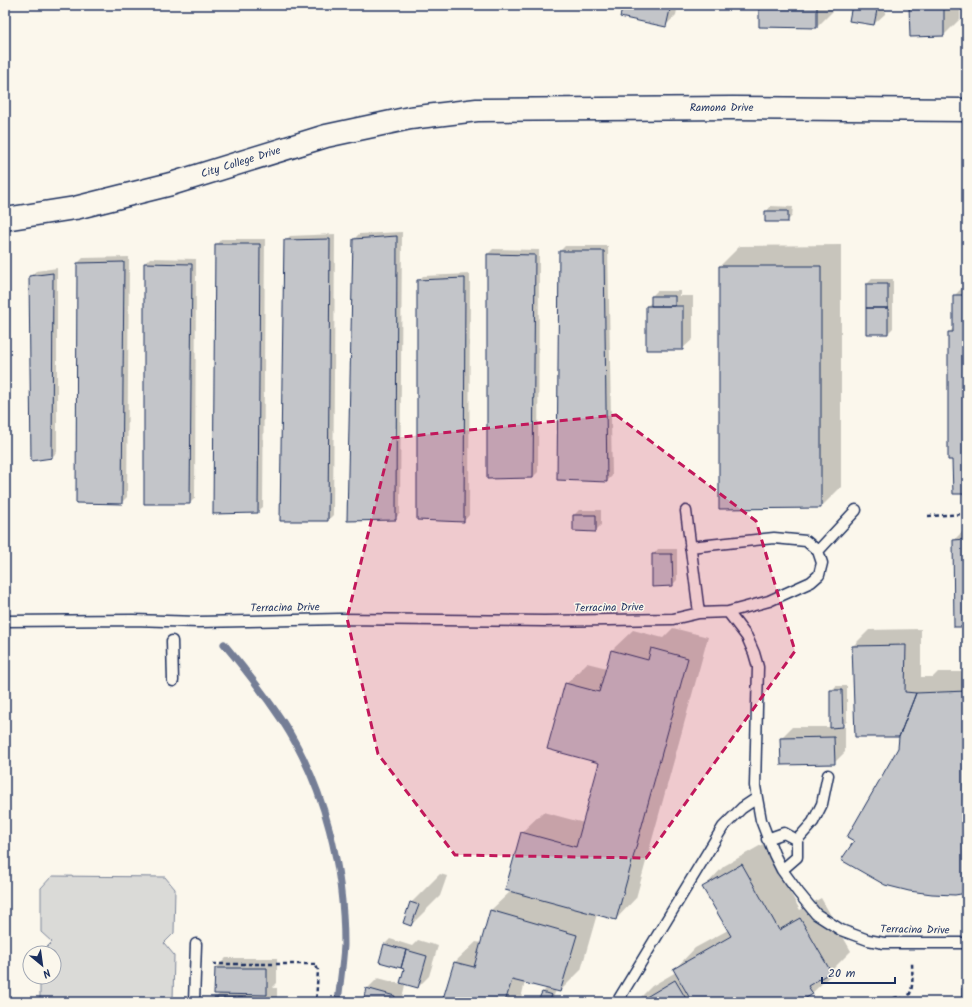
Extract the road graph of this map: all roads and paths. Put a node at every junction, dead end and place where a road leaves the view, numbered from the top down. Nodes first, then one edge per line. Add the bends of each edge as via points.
1 (477, 110) joint
2 (967, 110) edge
3 (5, 219) edge
4 (856, 510) dead end
5 (686, 511) dead end
6 (967, 514) edge
7 (928, 516) dead end
8 (690, 547) junction
9 (818, 551) junction
10 (728, 612) junction
11 (699, 613) junction
12 (5, 621) edge
13 (172, 641) dead end
14 (173, 681) dead end
15 (828, 775) dead end
16 (756, 798) junction
17 (767, 839) junction
18 (797, 840) junction
19 (782, 870) junction
20 (967, 943) edge
21 (196, 944) dead end
22 (912, 960) dead end
23 (206, 964) dead end
24 (540, 998) dead end
25 (905, 1001) edge
26 (194, 1002) edge
27 (316, 1002) edge
28 (537, 1002) edge
29 (618, 1002) edge
30 (888, 1002) edge

1 - 2 street, Ramona Drive
1 - 3 street, City College Drive via 410,118 326,136 171,184 75,208
4 - 9 lane
5 - 8 lane
6 - 7 path
8 - 9 lane via 774,538 806,541
8 - 11 lane
9 - 10 lane via 822,563 819,575 811,582 769,601
10 - 11 lane, Terracina Drive
10 - 16 lane, Terracina Drive via 747,637 758,667
11 - 12 lane, Terracina Drive via 674,619 604,621
13 - 14 lane
15 - 18 lane via 822,804 814,822
16 - 17 lane, Terracina Drive
16 - 29 lane via 723,827
17 - 18 lane via 784,834
17 - 19 lane, Terracina Drive
18 - 19 lane via 797,857
19 - 20 lane, Terracina Drive via 816,914 841,930 884,943
21 - 26 lane
22 - 25 path via 911,991
23 - 27 path via 315,964 318,970
24 - 28 path
25 - 30 path via 894,998

